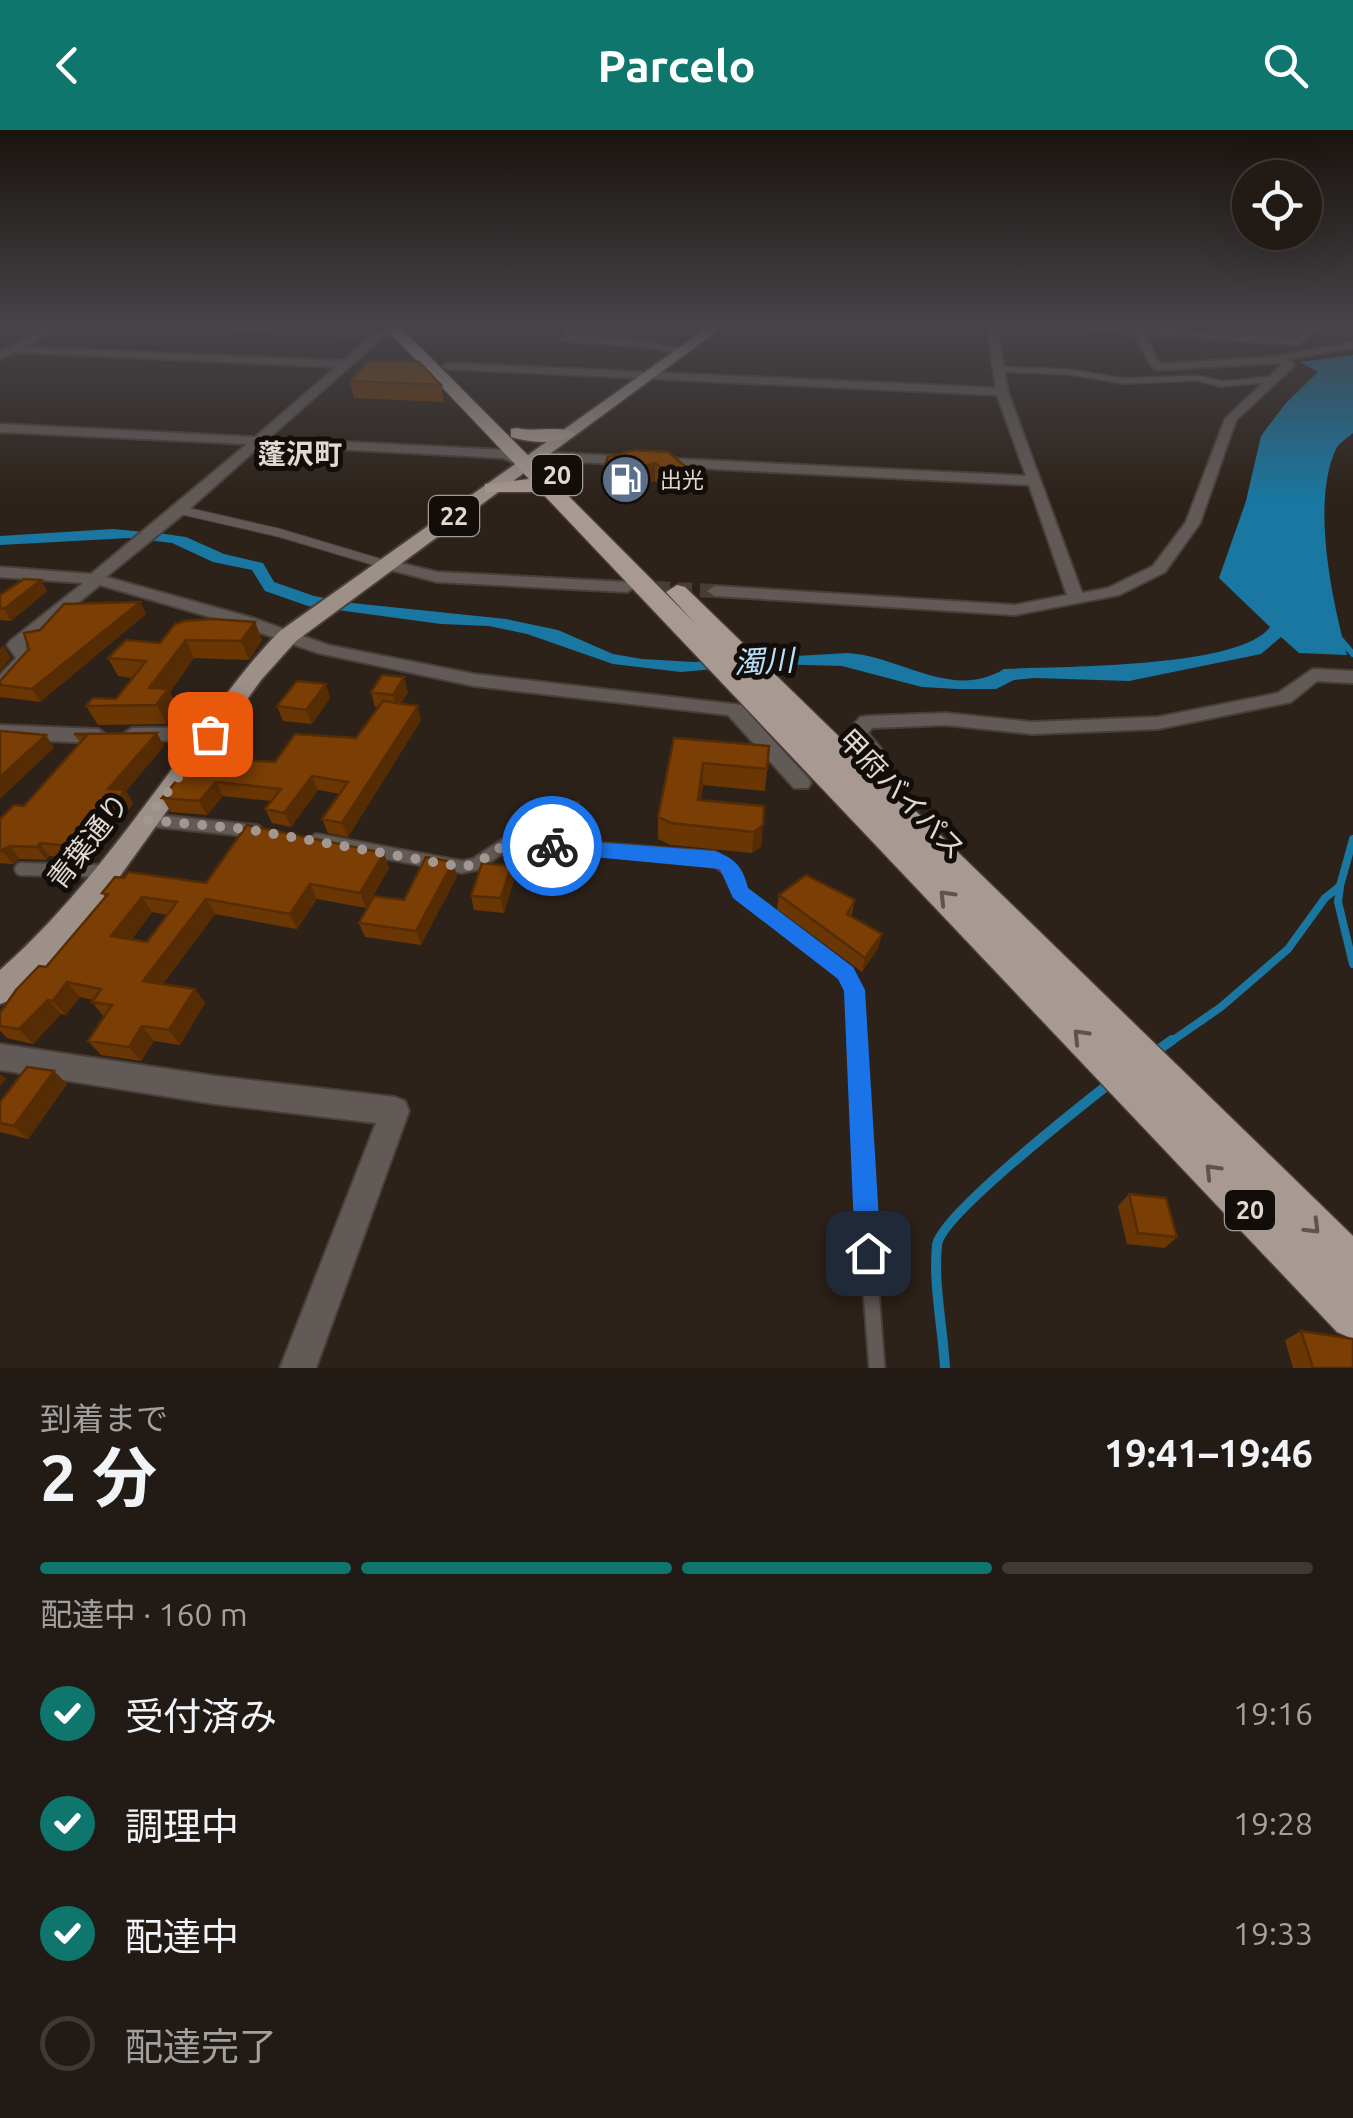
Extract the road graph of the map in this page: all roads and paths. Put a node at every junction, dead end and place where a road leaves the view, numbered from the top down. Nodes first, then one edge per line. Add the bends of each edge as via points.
1 (322, 386) edge
2 (455, 386) edge
3 (468, 386) edge
4 (636, 386) edge
5 (874, 386) edge
6 (1001, 386) edge
7 (1268, 386) edge
8 (1002, 392) junction
9 (0, 428) edge
10 (517, 434) junction
11 (566, 434) junction
12 (261, 441) junction
13 (532, 460) junction
14 (1036, 481) junction
15 (492, 488) junction
16 (550, 488) junction
17 (176, 513) junction
18 (385, 567) junction
19 (0, 572) edge
20 (95, 576) junction
21 (627, 587) tunnel mouth
22 (715, 591) tunnel mouth
23 (13, 592) edge
24 (1077, 600) junction
25 (290, 634) junction
26 (8, 646) edge
27 (1353, 677) edge
28 (0, 686) edge
29 (0, 732) edge
30 (210, 734) junction
31 (874, 752) dead end
32 (800, 783) dead end
33 (147, 820) junction
34 (263, 832) edge
35 (298, 837) edge
36 (21, 870) dead end
37 (107, 871) junction
38 (1027, 960) junction
39 (0, 990) edge
40 (0, 1057) edge
41 (1158, 1094) junction
42 (1353, 1266) edge
43 (1353, 1316) edge
44 (298, 1368) edge
45 (878, 1368) edge

1 - 12 street
2 - 13 highway, 甲府バイパス / 20
3 - 10 highway, 甲府バイパス / 20
4 - 11 main road, 22
5 - 8 street
6 - 8 street
7 - 24 street via 1231,419 1192,524 1159,569 1113,592
8 - 14 street
9 - 12 street
10 - 11 highway
10 - 13 highway, 甲府バイパス / 20
11 - 13 main road, 22
12 - 13 street
12 - 17 street
13 - 14 street
13 - 15 main road, 22
13 - 16 highway, 甲府バイパス / 20
13 - 38 highway, 甲府バイパス / 20 via 798,712
14 - 24 street
15 - 16 highway
15 - 18 main road, 22
38 -> 16 highway, 甲府バイパス / 20 via 764,708
17 - 18 lane via 280,533
17 - 20 street
18 - 21 street via 437,577
18 - 25 main road, 22
19 - 20 street
20 - 23 street via 26,582
20 - 25 street
20 - 26 street
22 - 24 street via 1015,610
25 - 30 main road, 青葉通り / 22
25 - 32 street via 324,649 474,680 734,709
26 - 28 street via 25,659
27 - 31 street via 1313,675 1284,698 1158,723 1032,728 946,719 867,722 857,733
29 - 30 street
30 - 33 main road, 青葉通り / 22
33 - 34 lane
33 - 37 main road, 青葉通り / 22
35 - 45 lane via 462,867 509,842 714,858 735,874 740,892 846,973 854,990
36 - 37 lane
37 - 39 main road, 青葉通り / 22
38 - 41 highway, 甲府バイパス / 20
40 - 44 street via 395,1111
41 -> 42 highway, 甲府バイパス / 20
43 -> 41 highway, 甲府バイパス / 20

